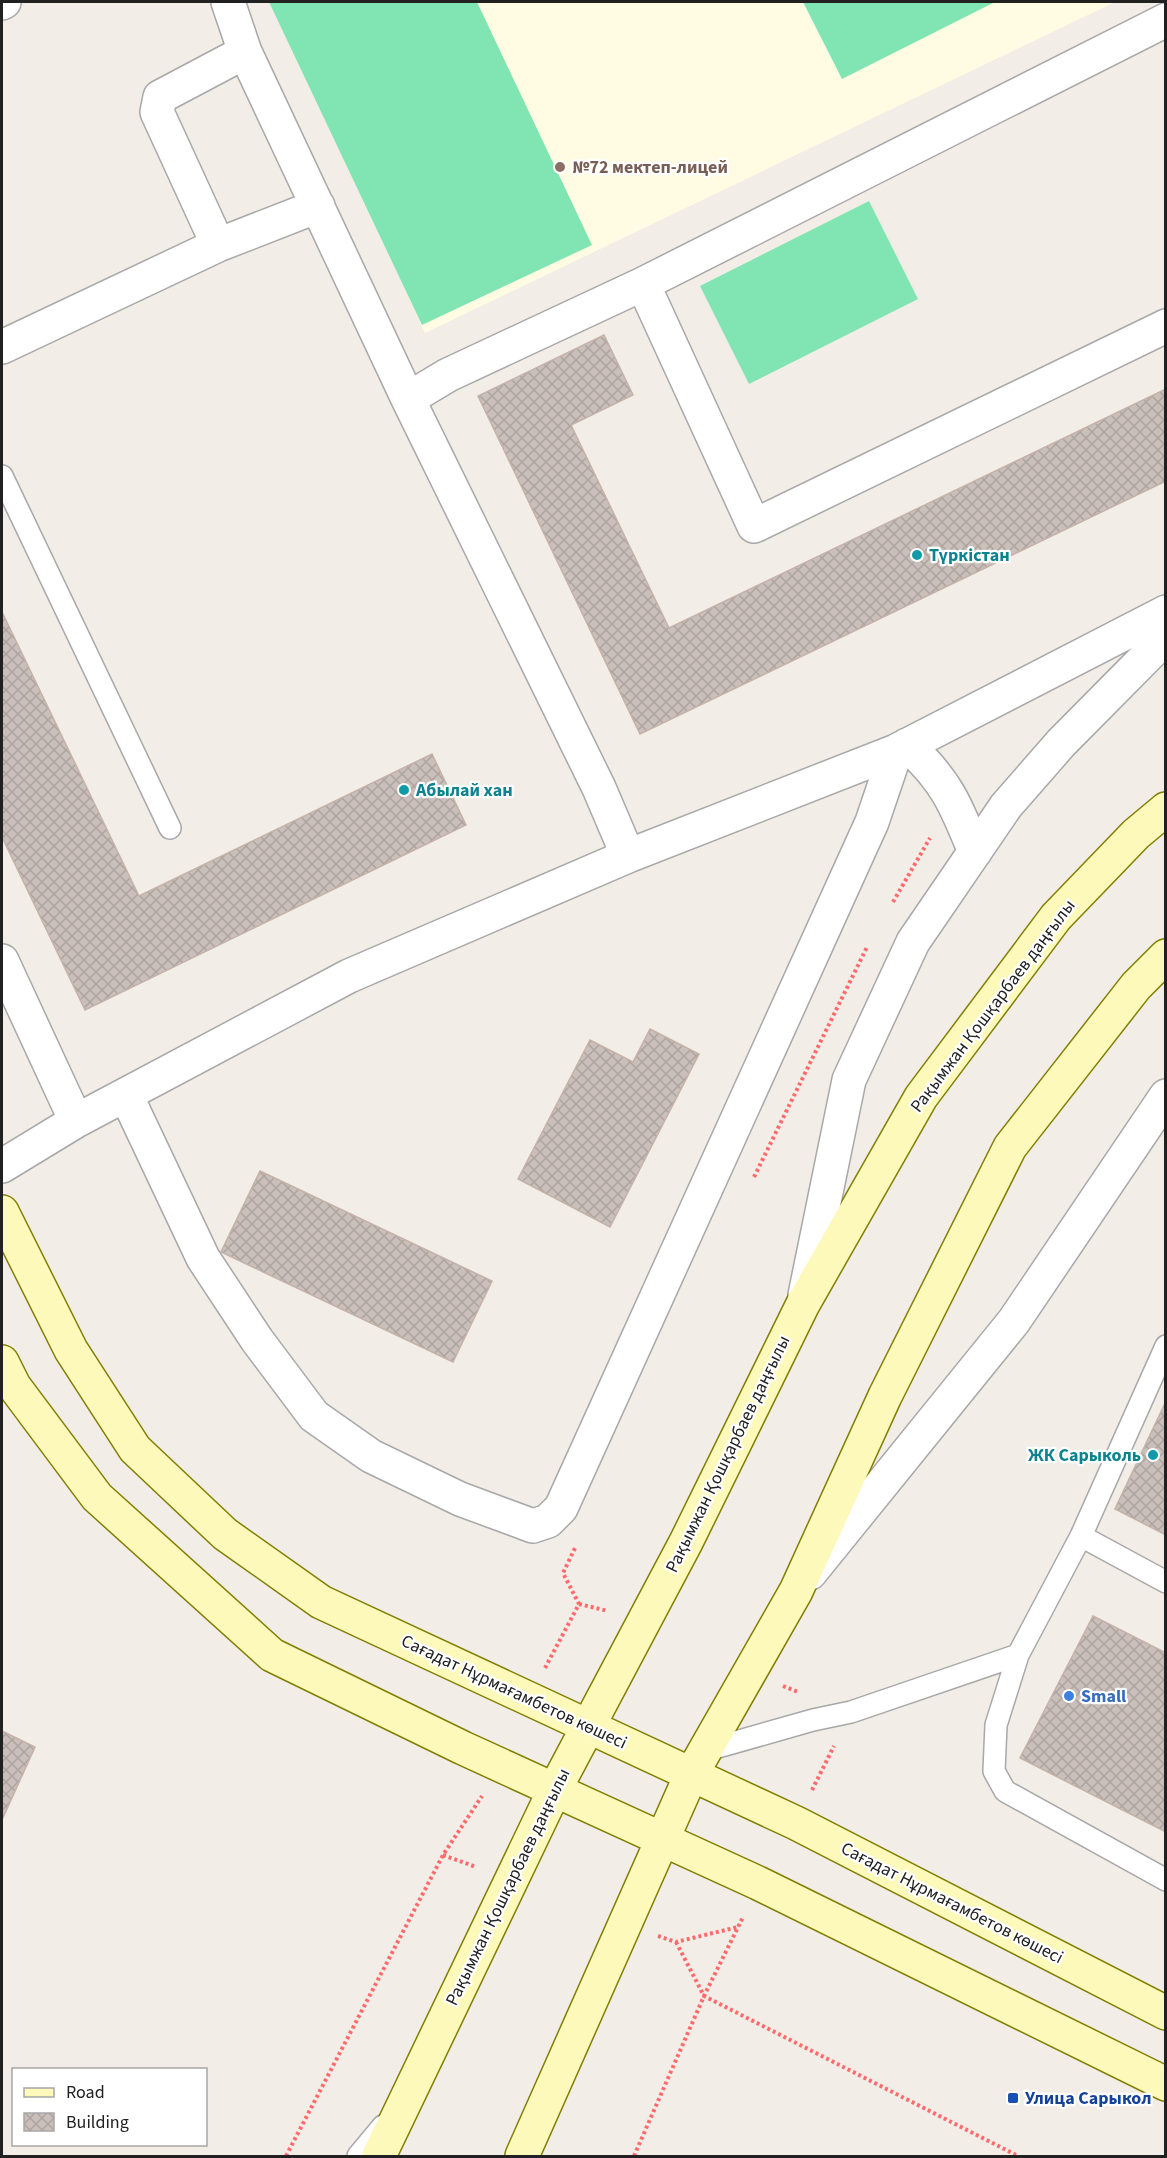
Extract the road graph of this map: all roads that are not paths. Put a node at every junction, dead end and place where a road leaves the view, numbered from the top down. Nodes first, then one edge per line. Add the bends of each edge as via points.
1 (228, 2) edge
2 (1162, 30) edge
3 (245, 52) junction
4 (318, 206) junction
5 (218, 245) junction
6 (643, 284) junction
7 (1166, 326) edge
8 (2, 347) edge
9 (408, 399) junction
10 (2, 476) edge
11 (1166, 612) edge
12 (1166, 637) edge
13 (902, 748) junction
14 (1166, 809) edge
15 (170, 828) dead end
16 (975, 852) junction
17 (628, 856) junction
18 (1166, 956) edge
19 (2, 961) edge
20 (126, 1095) junction
21 (1166, 1096) edge
22 (76, 1121) junction
23 (2, 1166) edge
24 (2, 1212) edge
25 (803, 1304) junction
26 (1166, 1346) edge
27 (2, 1362) edge
28 (1081, 1536) junction
29 (1166, 1582) edge
30 (795, 1591) junction
31 (1018, 1655) junction
32 (588, 1726) junction
33 (698, 1763) junction
34 (555, 1789) junction
35 (663, 1838) junction
36 (1166, 1880) edge
37 (1166, 2013) edge
38 (1166, 2084) edge
39 (404, 2100) junction
40 (358, 2157) edge
41 (379, 2157) edge
42 (522, 2157) edge

1 - 3 street
2 - 6 street
3 - 4 street
3 - 5 street via 160,98 157,112
4 - 5 street
4 - 9 street
5 - 8 street
6 - 7 street via 754,526
6 - 9 street via 448,375
9 - 17 street via 599,788
10 - 15 lane
11 - 13 street
12 - 16 street via 1061,743 1006,806
13 - 16 street via 932,767 953,797
13 - 17 street
13 - 20 street via 561,1508 548,1521 532,1526 460,1499 371,1456 314,1416 203,1258
14 - 25 main road, Рақымжан Қошқарбаев даңғылы via 1136,834 1056,917 921,1097
16 - 25 street via 913,942 849,1080
17 - 20 street via 350,976
18 - 30 main road via 1136,986 1010,1147 885,1396
19 - 22 street
20 - 22 street
21 - 30 street via 1014,1321
22 - 23 street
24 - 32 main road, Сағадат Нұрмағамбетов көшесі via 70,1350 135,1449 225,1534 321,1602
25 - 32 main road, Рақымжан Қошқарбаев даңғылы via 686,1542
26 - 28 lane
27 - 34 main road via 14,1386 97,1497 272,1655
28 - 29 lane
28 - 31 lane
30 - 33 main road
31 - 33 lane via 851,1712 813,1720
31 - 36 lane via 996,1725 994,1771 1005,1791
32 - 33 main road, Сағадат Нұрмағамбетов көшесі
32 - 34 main road, Рақымжан Қошқарбаев даңғылы
33 - 35 main road
33 - 37 main road, Сағадат Нұрмағамбетов көшесі via 796,1823
34 - 35 main road
34 - 39 main road, Рақымжан Қошқарбаев даңғылы
35 - 38 main road
35 - 42 main road
39 - 40 lane
39 - 41 main road, Рақымжан Қошқарбаев даңғылы

